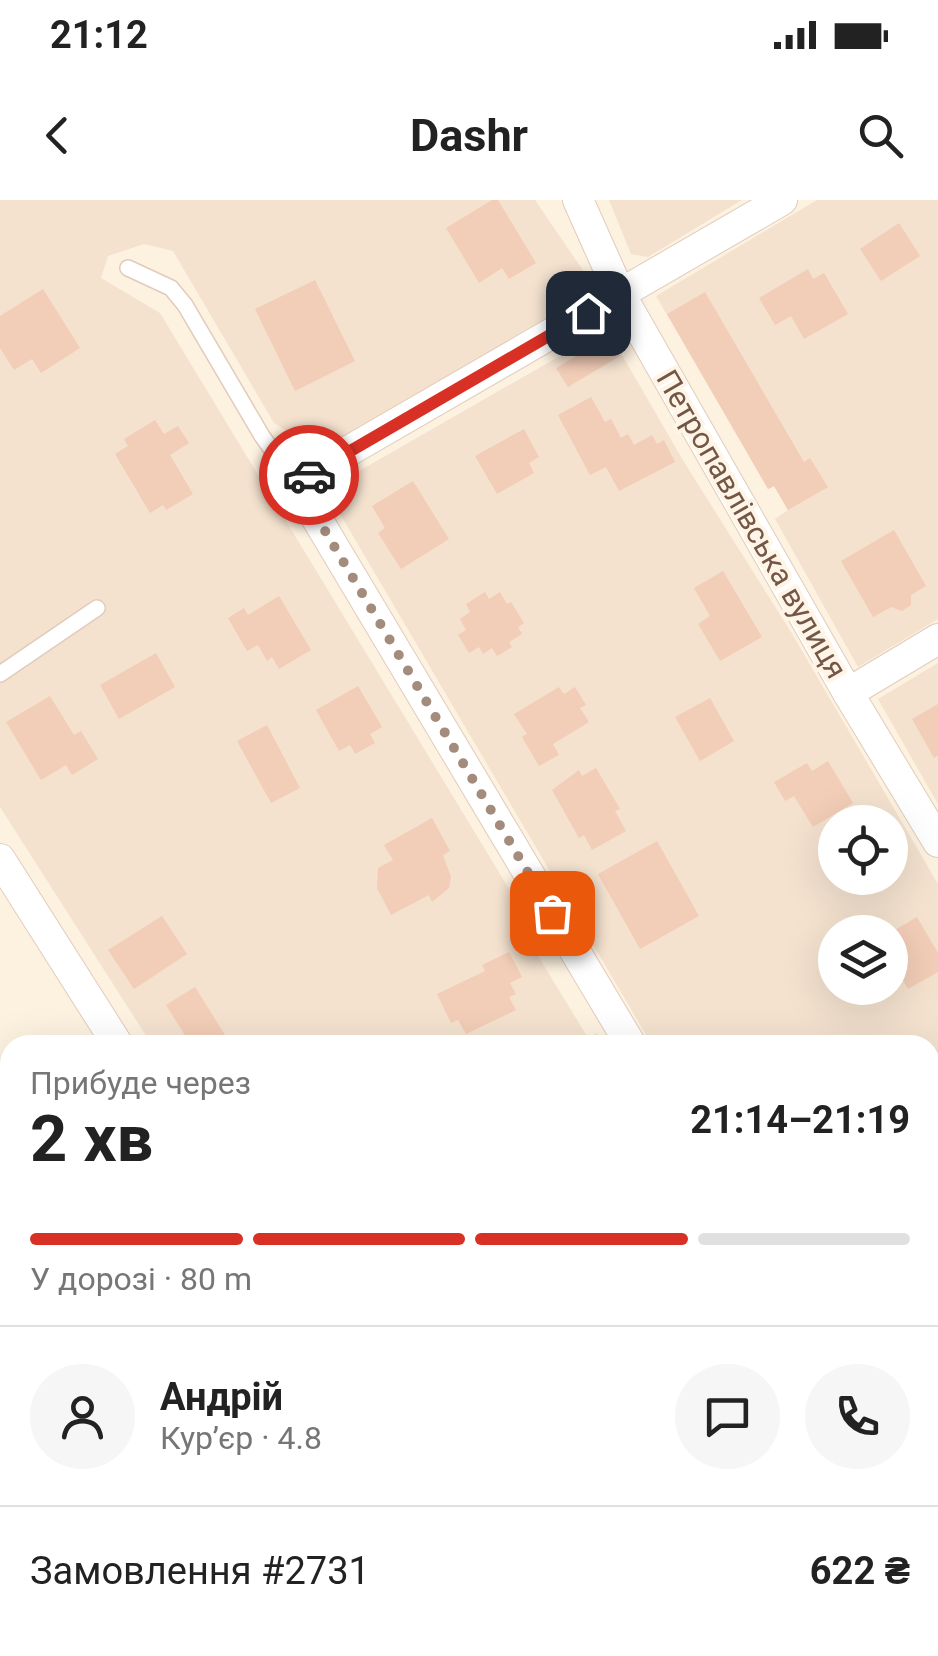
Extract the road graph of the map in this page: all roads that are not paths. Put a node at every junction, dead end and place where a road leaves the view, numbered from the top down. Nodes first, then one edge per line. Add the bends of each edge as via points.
1 (578, 200) edge
2 (782, 200) edge
3 (128, 268) dead end
4 (620, 294) junction
5 (296, 482) junction
6 (97, 608) dead end
7 (938, 639) edge
8 (0, 674) edge
9 (848, 692) junction
10 (938, 842) edge
11 (0, 859) edge
12 (112, 1035) edge
13 (625, 1035) edge

1 - 4 street, Петропавлівська вулиця
2 - 4 street
3 - 5 lane via 171,288 185,305
4 - 5 street
4 - 9 street, Петропавлівська вулиця
5 - 13 street
6 - 8 lane
7 - 9 street
9 - 10 street, Петропавлівська вулиця
11 - 12 street

